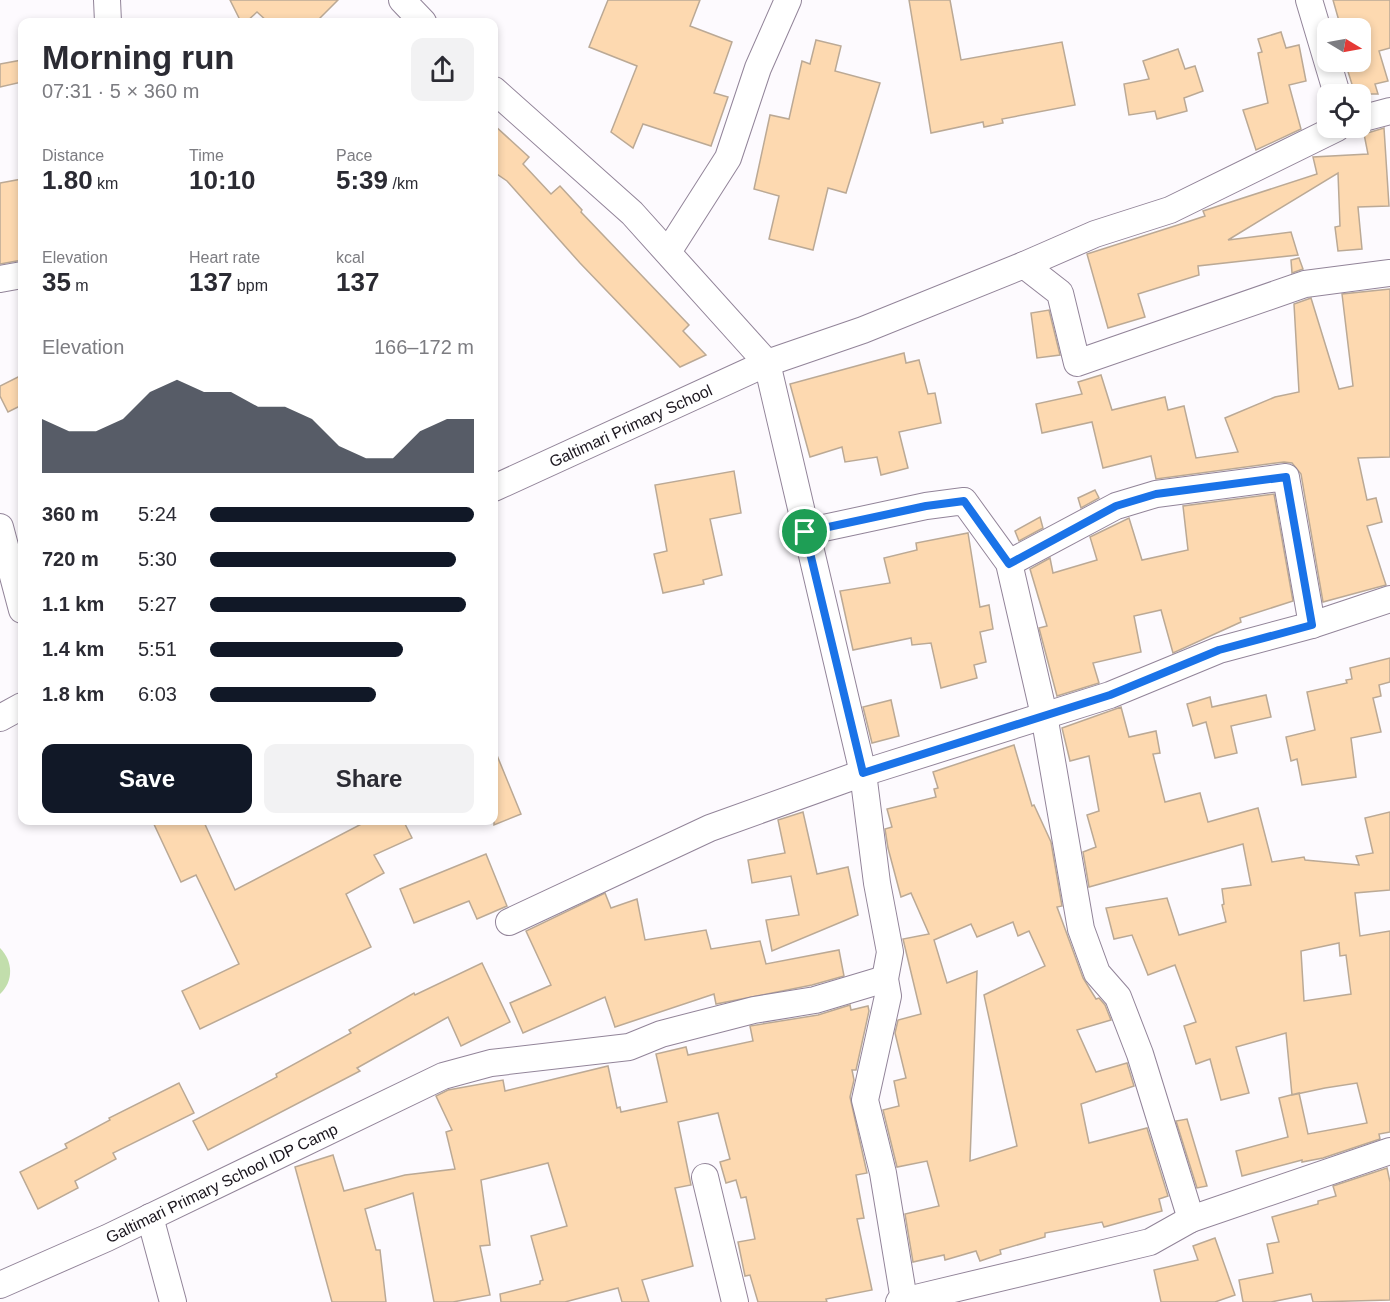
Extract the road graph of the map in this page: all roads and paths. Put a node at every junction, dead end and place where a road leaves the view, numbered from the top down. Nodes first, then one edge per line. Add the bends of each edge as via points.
1 (107, 0) edge
2 (402, 0) edge
3 (788, 0) edge
4 (1309, 0) edge
5 (108, 18) edge
6 (419, 18) edge
7 (1334, 84) edge
8 (498, 94) edge
9 (1390, 111) edge
10 (1371, 116) edge
11 (1317, 138) edge
12 (668, 252) junction
13 (1024, 265) junction
14 (1390, 273) edge
15 (18, 276) edge
16 (0, 279) edge
17 (767, 363) junction
18 (498, 486) edge
19 (0, 527) edge
20 (805, 532) junction
21 (1009, 564) junction
22 (18, 595) edge
23 (1390, 599) edge
24 (1312, 625) junction
25 (18, 708) edge
26 (1044, 715) junction
27 (0, 718) edge
28 (863, 773) junction
29 (509, 922) dead end
30 (885, 979) junction
31 (1390, 1150) edge
32 (705, 1177) dead end
33 (150, 1217) junction
34 (1191, 1219) junction
35 (0, 1285) edge
36 (901, 1301) edge
37 (173, 1302) edge
38 (735, 1302) edge

1 - 5 street
2 - 6 street
3 - 12 street via 758,68 728,158
4 - 7 street
8 - 12 street via 632,213
9 - 10 street
11 - 13 street, Galtimari Primary School via 1170,210 1095,234
12 - 17 street
13 - 14 street via 1060,293 1077,363 1305,284
13 - 17 street, Galtimari Primary School via 863,330
15 - 16 street
17 - 18 street, Galtimari Primary School
17 - 20 street
19 - 22 street
20 - 21 street via 964,501
20 - 28 street
21 - 24 street via 1116,506 1156,494 1286,477
21 - 26 street
23 - 24 street
24 - 26 street via 1219,650 1110,695
25 - 27 street
26 - 28 street
26 - 34 street via 1081,929 1097,974 1118,997
28 - 29 street via 710,828
28 - 30 street via 890,952
30 - 33 street, Galtimari Primary School IDP Camp via 815,1000 754,1010 661,1034 629,1047 491,1063 443,1076
30 - 36 street via 888,996 865,1100 883,1173
31 - 34 street
32 - 38 street
33 - 35 street, Galtimari Primary School IDP Camp
33 - 37 street
34 - 36 street via 1150,1242

